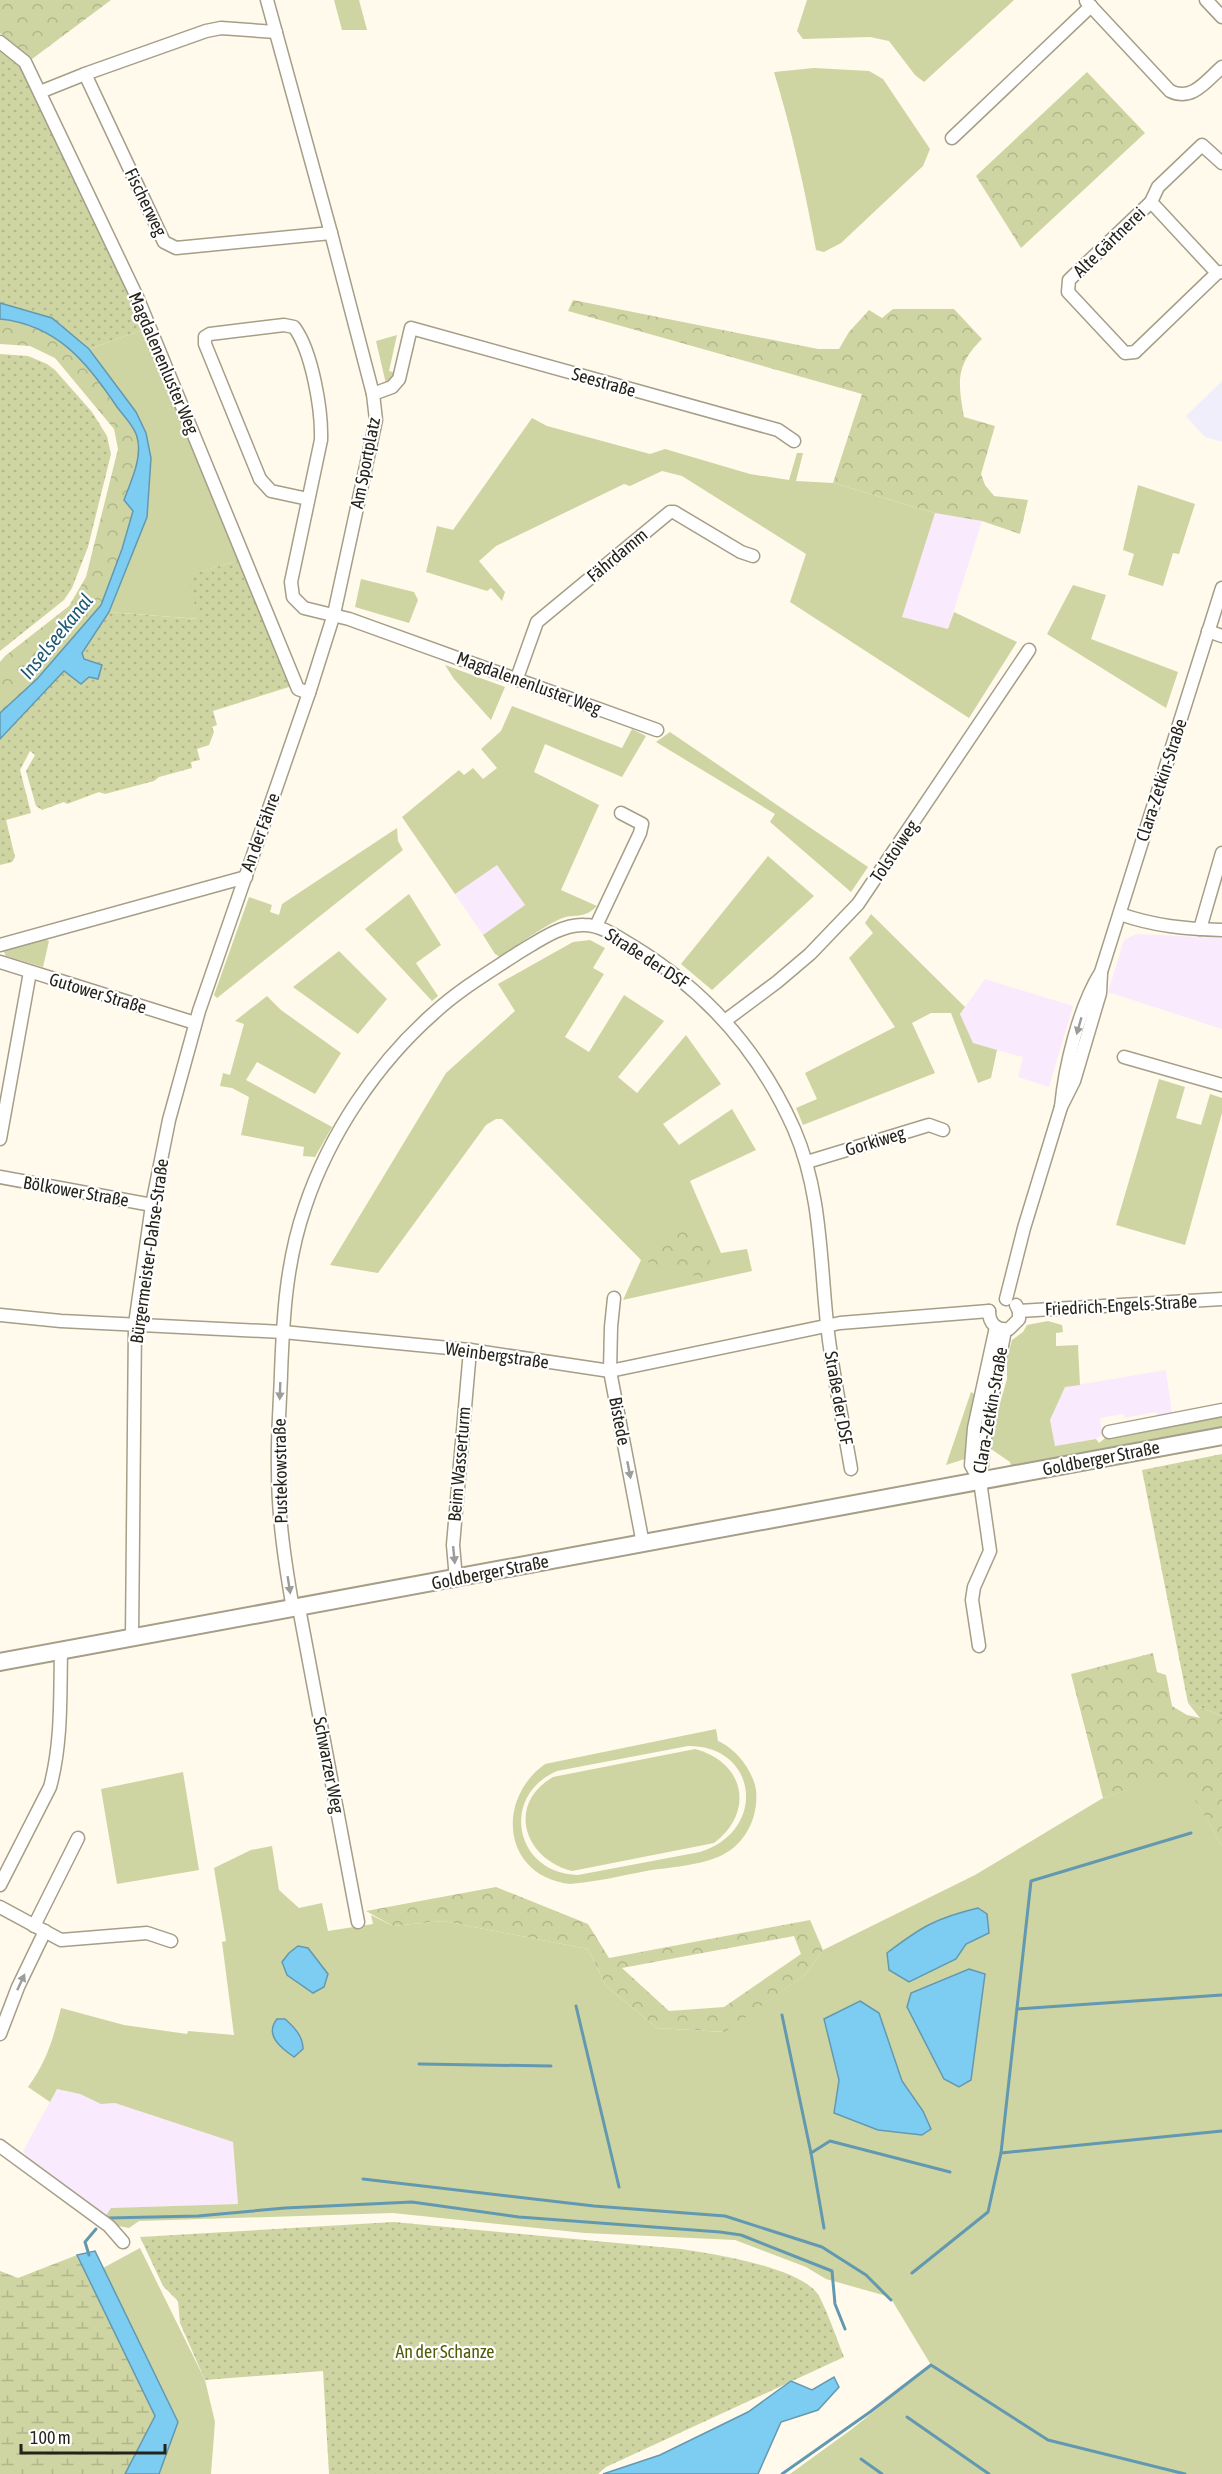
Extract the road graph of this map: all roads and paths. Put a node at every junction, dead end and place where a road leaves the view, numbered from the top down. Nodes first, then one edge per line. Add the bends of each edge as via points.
1 (267, 0) edge
2 (1206, 0) edge
3 (1088, 3) edge
4 (1222, 17) edge
5 (276, 32) junction
6 (0, 42) edge
7 (1222, 67) edge
8 (86, 74) junction
9 (40, 92) junction
10 (952, 138) dead end
11 (1222, 163) edge
12 (1151, 202) junction
13 (331, 233) junction
14 (1219, 272) edge
15 (411, 328) joint
16 (373, 394) junction
17 (794, 441) dead end
18 (308, 499) junction
19 (753, 556) dead end
20 (1222, 588) edge
21 (334, 614) junction
22 (1208, 631) junction
23 (1222, 636) edge
24 (1029, 650) dead end
25 (517, 678) junction
26 (309, 693) junction
27 (657, 730) dead end
28 (621, 813) dead end
29 (1222, 853) edge
30 (246, 877) junction
31 (1119, 914) junction
32 (596, 926) junction
33 (1200, 929) junction
34 (1222, 930) edge
35 (0, 945) edge
36 (0, 962) edge
37 (30, 972) junction
38 (726, 1020) junction
39 (195, 1023) junction
40 (1124, 1057) dead end
41 (1222, 1084) edge
42 (943, 1130) dead end
43 (0, 1139) edge
44 (807, 1162) junction
45 (0, 1177) edge
46 (152, 1205) junction
47 (614, 1298) dead end
48 (1006, 1299) junction
49 (1222, 1299) edge
50 (989, 1311) junction
51 (1019, 1311) junction
52 (0, 1315) edge
53 (135, 1324) junction
54 (827, 1326) junction
55 (1000, 1328) junction
56 (283, 1332) junction
57 (470, 1350) junction
58 (610, 1371) junction
59 (1222, 1410) edge
60 (1109, 1432) dead end
61 (1222, 1436) edge
62 (851, 1469) dead end
63 (980, 1481) junction
64 (643, 1544) junction
65 (456, 1578) junction
66 (296, 1609) junction
67 (132, 1638) junction
68 (979, 1646) dead end
69 (61, 1651) junction
70 (0, 1662) edge
71 (78, 1838) dead end
72 (0, 1885) edge
73 (0, 1907) edge
74 (358, 1923) dead end
75 (39, 1928) junction
76 (171, 1941) dead end
77 (0, 2034) edge
78 (0, 2146) edge
79 (123, 2242) dead end

1 - 5 street
2 - 4 street
3 - 7 street via 1170,92 1190,94
3 - 10 street
5 - 8 street via 221,28
5 - 13 street
6 - 9 street, Magdalenenluster Weg via 25,62
8 - 9 street
8 - 13 street, Fischerweg via 165,242 176,248
9 - 26 street, Magdalenenluster Weg via 138,299 298,689
11 - 12 street, Alte Gärtnerei via 1202,145 1158,186
12 - 14 street, Alte Gärtnerei
12 - 14 street, Alte Gärtnerei via 1069,280 1068,292 1125,353 1135,352
13 - 16 street
15 - 16 street, Am Sportplatz via 399,379 392,387
15 - 17 street, Seestraße via 778,430
16 - 21 street, Am Sportplatz via 376,420
18 - 18 street, Magdalenenluster Weg via 322,420 302,337 294,327 284,325 205,337 260,479 271,491
18 - 21 street, Magdalenenluster Weg via 293,565 293,597 304,608
19 - 25 street, Fährdamm via 670,512 537,622
20 - 22 street, Clara-Zetkin-Straße
21 - 25 street, Magdalenenluster Weg
21 - 26 street, An der Fähre
22 - 23 street
22 - 31 street, Clara-Zetkin-Straße
24 - 38 street, Tolstoiweg via 858,904 810,954
25 - 27 street, Magdalenenluster Weg
26 - 30 street, An der Fähre
28 - 32 street via 642,824
29 - 33 street
30 - 35 street, An der Fähre
30 - 39 street, Bürgermeister-Dahse-Straße
31 - 33 street via 1163,926
31 - 48 street, Clara-Zetkin-Straße via 1101,972 1100,993 1074,1081 1061,1107
32 - 38 street, Straße der DSF via 676,975
32 - 56 street, Straße der DSF via 565,927 470,984 419,1026 380,1071 341,1128 305,1207 291,1256
33 - 34 street
36 - 37 street, Gutower Straße
37 - 39 street, Gutower Straße
37 - 43 street
38 - 44 street, Straße der DSF via 777,1093
39 - 46 street, Bürgermeister-Dahse-Straße
40 - 41 street
42 - 44 street, Gorkiweg via 929,1125
44 - 54 street, Straße der DSF via 821,1242
45 - 46 street, Bölkower Straße
46 - 53 street, Bürgermeister-Dahse-Straße
47 - 58 street, Bistede
48 - 50 street via 995,1302
48 - 51 street via 1014,1302
49 - 51 street, Friedrich-Engels-Straße
50 - 54 street, Weinbergstraße
50 - 55 street via 990,1319
51 - 55 street via 1017,1323
52 - 53 street, Weinbergstraße
53 - 56 street, Weinbergstraße
53 - 67 street, Bürgermeister-Dahse-Straße
54 - 58 street, Weinbergstraße
54 - 62 street, Straße der DSF
55 - 63 street, Clara-Zetkin-Straße
56 - 57 street, Weinbergstraße
56 -> 66 street, Pustekowstraße via 278,1470 282,1540
57 - 58 street, Weinbergstraße
57 -> 65 street, Beim Wasserturm via 453,1545
58 -> 64 street, Bistede
59 - 60 street, Goldberger Straße
61 - 63 main road, Goldberger Straße
63 - 64 main road, Goldberger Straße
63 - 68 street via 990,1551 972,1600
64 - 65 main road, Goldberger Straße
65 - 66 main road, Goldberger Straße
66 - 67 main road, Goldberger Straße
66 - 74 street, Schwarzer Weg
67 - 69 main road, Goldberger Straße
69 - 70 main road, Goldberger Straße
69 - 72 street via 55,1771
71 - 75 street
73 - 75 street
75 - 76 street via 61,1940 147,1933
77 -> 75 street
78 - 79 street via 109,2226

